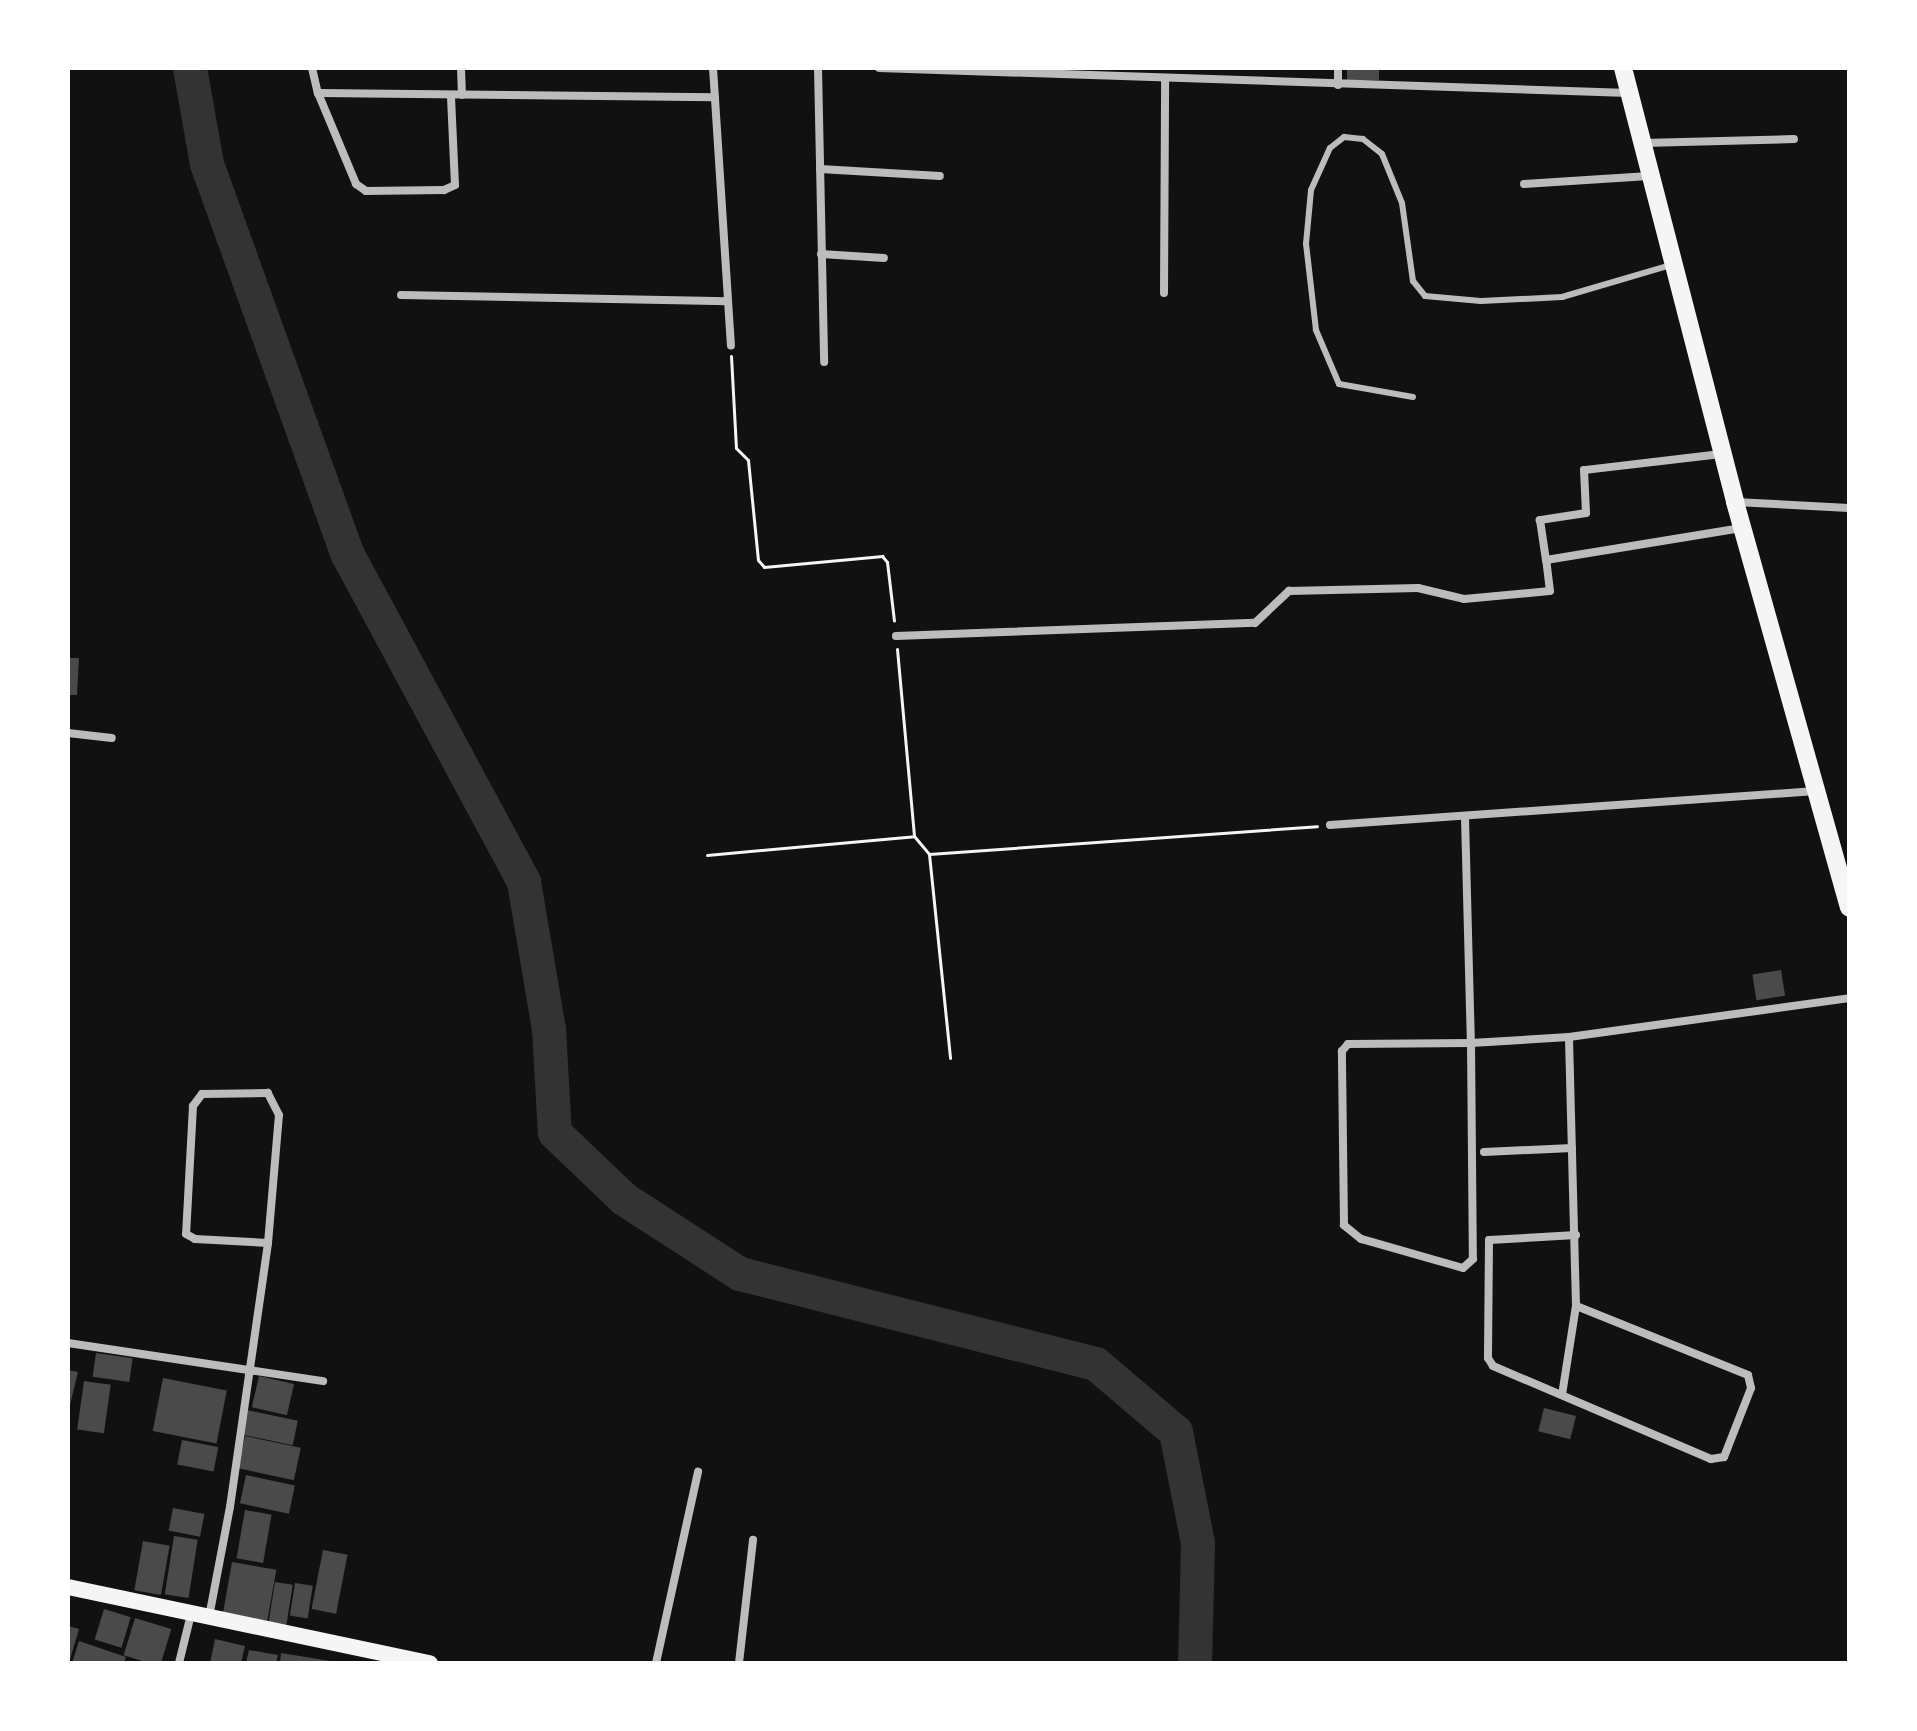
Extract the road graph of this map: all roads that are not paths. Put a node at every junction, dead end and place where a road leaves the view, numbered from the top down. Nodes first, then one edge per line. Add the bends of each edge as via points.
1 (312, 68) edge
2 (461, 68) edge
3 (713, 68) edge
4 (818, 68) edge
5 (879, 68) edge
6 (1235, 68) edge
7 (1338, 68) edge
8 (1623, 68) edge
9 (946, 69) edge
10 (1032, 71) edge
11 (1089, 72) edge
12 (1165, 78) junction
13 (1234, 81) junction
14 (1338, 85) junction
15 (318, 93) junction
16 (1629, 93) junction
17 (462, 95) junction
18 (451, 96) junction
19 (715, 97) junction
20 (1794, 139) dead end
21 (1642, 143) junction
22 (820, 169) junction
23 (940, 176) dead end
24 (1650, 176) junction
25 (1524, 184) dead end
26 (821, 254) junction
27 (884, 258) dead end
28 (1673, 265) junction
29 (1164, 293) dead end
30 (401, 295) dead end
31 (728, 301) junction
32 (731, 345) road end
33 (824, 362) dead end
34 (1413, 397) dead end
35 (1722, 454) junction
36 (1735, 502) junction
37 (1849, 508) edge
38 (1742, 528) junction
39 (1546, 560) junction
40 (896, 636) road end
41 (68, 733) edge
42 (112, 738) dead end
43 (1818, 791) junction
44 (1465, 818) junction
45 (1330, 825) road end
46 (1849, 907) edge
47 (1849, 998) edge
48 (1569, 1037) junction
49 (1471, 1043) junction
50 (1572, 1148) junction
51 (1484, 1152) dead end
52 (1576, 1235) junction
53 (268, 1243) junction
54 (1576, 1306) junction
55 (68, 1343) edge
56 (247, 1369) junction
57 (323, 1381) dead end
58 (1562, 1395) junction
59 (698, 1472) dead end
60 (753, 1540) dead end
61 (68, 1587) edge
62 (200, 1616) junction
63 (179, 1663) edge
64 (430, 1663) edge
65 (656, 1663) edge
66 (739, 1663) edge

1 - 15 street
2 - 17 street
3 - 19 street
4 - 22 street
5 - 9 street
6 - 13 street
7 - 14 street
8 - 16 main road
9 - 10 street
10 - 11 street
11 - 12 street
12 - 13 street
12 - 29 street
13 - 14 street
14 - 16 street
15 - 18 street
15 - 18 street via 356,184 366,191 444,190 455,185
16 - 21 main road
17 - 18 street
17 - 19 street
19 - 31 street
20 - 21 street
21 - 24 main road
22 - 23 street
22 - 26 street
24 - 25 street
24 - 28 main road
26 - 27 street
26 - 33 street
28 - 34 lane via 1562,297 1481,301 1425,296 1413,281 1402,203 1382,154 1363,139 1344,137 1330,148 1311,190 1306,244 1316,330 1339,384
28 - 35 main road
30 - 31 street
31 - 32 street
35 - 36 main road
35 - 39 street via 1584,470 1586,513 1540,520
36 - 37 street
36 - 38 main road
38 - 39 street
38 - 43 main road
39 - 40 street via 1550,591 1464,599 1418,588 1289,591 1255,623
41 - 42 street
43 - 44 street
43 - 46 main road
44 - 45 street
44 - 49 street
47 - 48 street
48 - 49 street
48 - 50 street
49 - 49 street via 1473,1259 1463,1268 1361,1239 1344,1225 1342,1051 1355,1042
50 - 51 street
50 - 52 street
52 - 54 street
52 - 58 street via 1493,1237 1487,1246 1488,1358 1493,1366
53 - 53 street via 186,1234 193,1106 202,1094 268,1093 275,1100 279,1115
53 - 56 street
54 - 58 street
54 - 58 street via 1748,1375 1751,1388 1718,1460
55 - 56 street
56 - 57 street
56 - 62 street via 230,1507
59 - 65 street
60 - 66 street
61 - 62 main road
62 - 63 street
62 - 64 main road

